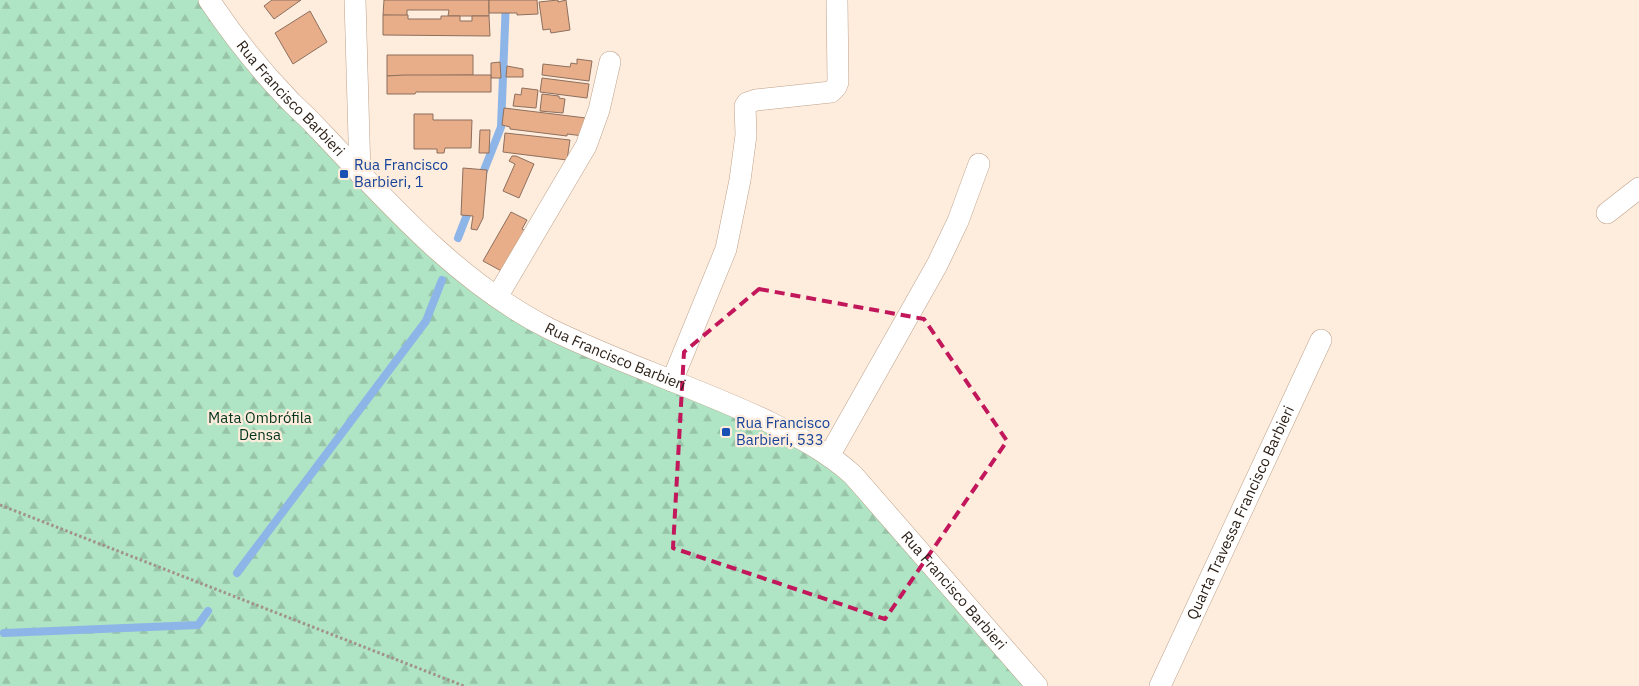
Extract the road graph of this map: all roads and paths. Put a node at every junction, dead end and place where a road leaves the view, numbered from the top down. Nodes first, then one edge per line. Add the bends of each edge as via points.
1 (209, 0) edge
2 (355, 0) edge
3 (837, 0) edge
4 (610, 62) dead end
5 (979, 164) dead end
6 (360, 174) junction
7 (1639, 188) edge
8 (1607, 213) dead end
9 (496, 297) junction
10 (1321, 340) dead end
11 (672, 381) junction
12 (829, 456) junction
13 (0, 505) edge
14 (464, 686) edge
15 (1037, 686) edge
16 (1160, 686) edge

1 - 6 street, Rua Francisco Barbieri via 267,74
2 - 6 street
3 - 11 street via 836,87 831,92 756,100 747,102 745,106 746,135 734,220 726,249
4 - 9 street via 599,110 586,146
5 - 12 street via 937,266
6 - 9 street, Rua Francisco Barbieri via 414,228
7 - 8 street
9 - 11 street, Rua Francisco Barbieri via 550,328
10 - 16 street, Quarta Travessa Francisco Barbieri
11 - 12 street, Rua Francisco Barbieri via 744,410
12 - 15 street, Rua Francisco Barbieri via 853,475
13 - 14 path

